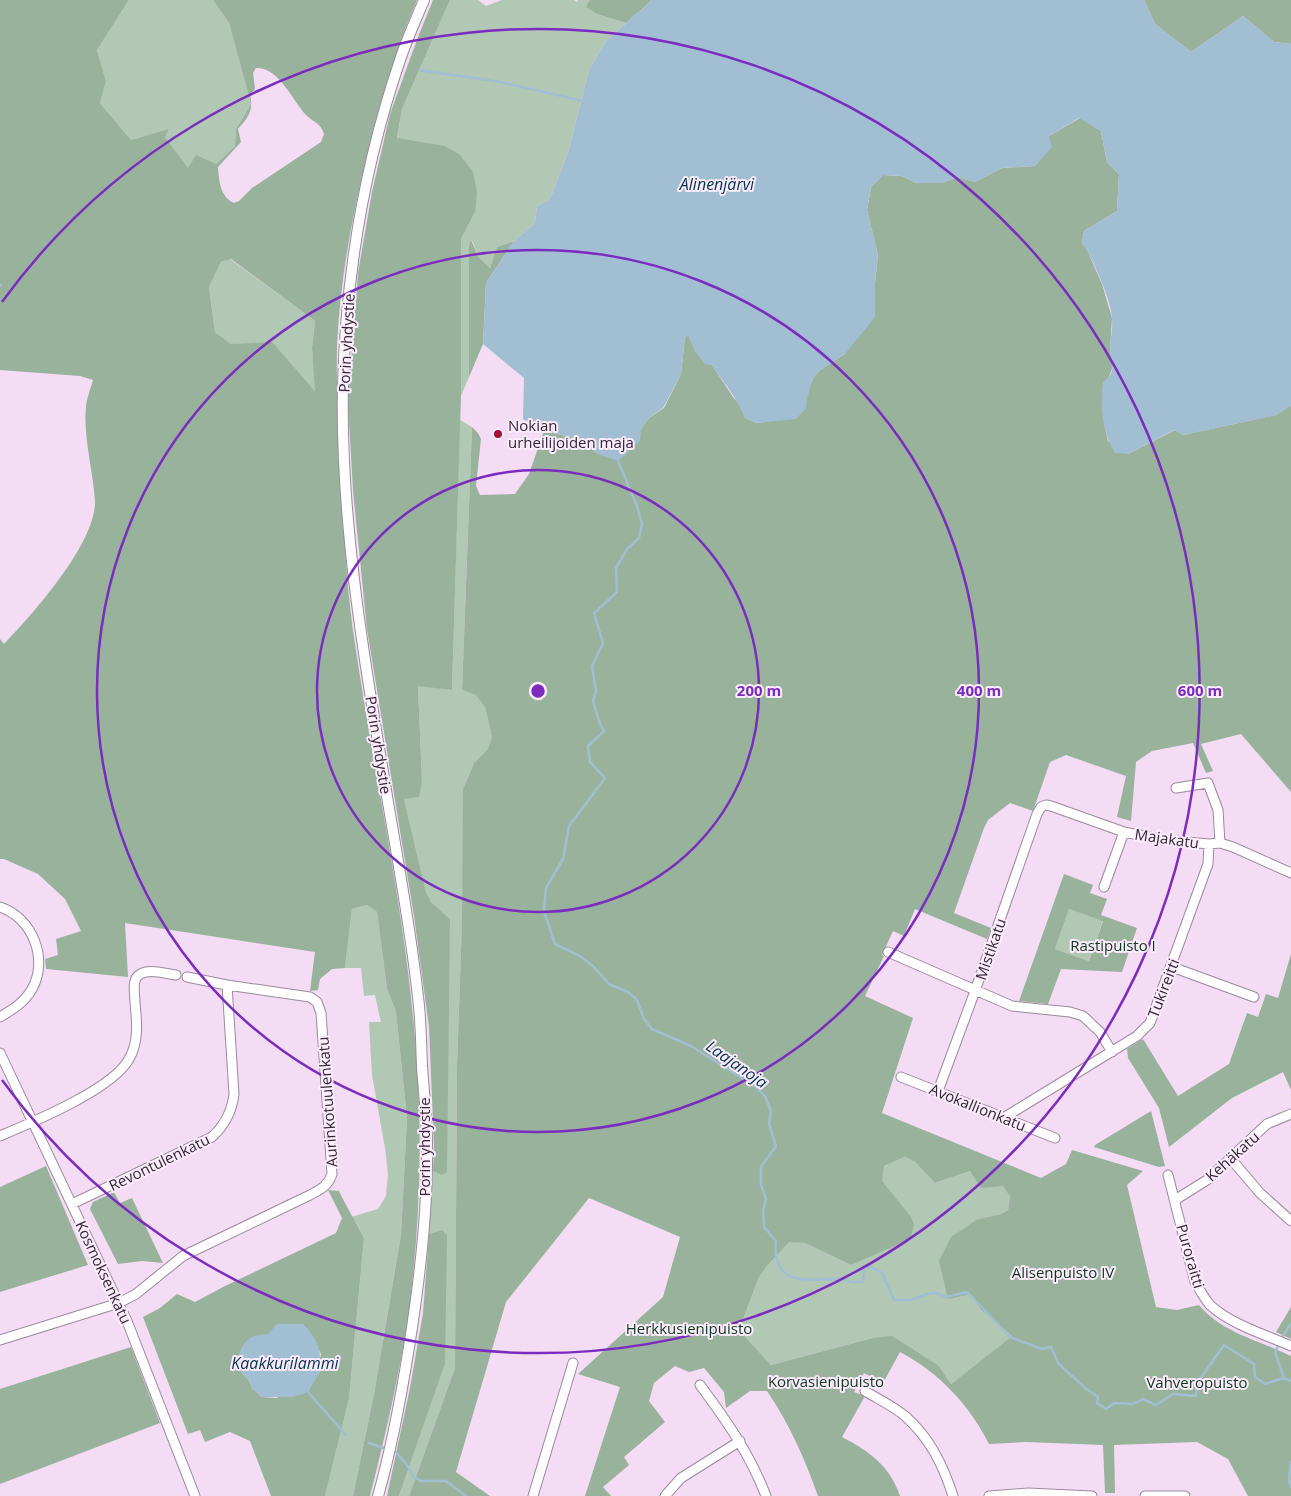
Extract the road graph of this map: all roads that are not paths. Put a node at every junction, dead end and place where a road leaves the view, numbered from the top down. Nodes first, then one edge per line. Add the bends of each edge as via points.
1 (424, 0) edge
2 (1176, 788) dead end
3 (1041, 807) joint
4 (1124, 832) junction
5 (1209, 844) junction
6 (1220, 844) junction
7 (1291, 873) edge
8 (1104, 887) dead end
9 (0, 907) edge
10 (888, 952) dead end
11 (1172, 967) junction
12 (176, 975) dead end
13 (187, 977) dead end
14 (227, 985) junction
15 (975, 990) junction
16 (1254, 997) dead end
17 (0, 1017) edge
18 (1112, 1052) junction
19 (0, 1053) edge
20 (901, 1077) dead end
21 (938, 1091) junction
22 (1291, 1114) edge
23 (1005, 1117) junction
24 (32, 1122) junction
25 (0, 1136) edge
26 (1056, 1138) dead end
27 (1231, 1159) junction
28 (1168, 1175) dead end
29 (1175, 1200) junction
30 (72, 1204) junction
31 (1291, 1221) edge
32 (119, 1303) junction
33 (0, 1340) edge
34 (1291, 1346) edge
35 (574, 1363) dead end
36 (700, 1385) dead end
37 (865, 1391) dead end
38 (740, 1441) junction
39 (195, 1496) edge
40 (378, 1496) edge
41 (533, 1496) edge
42 (665, 1496) edge
43 (766, 1496) edge
44 (953, 1496) edge
45 (989, 1496) edge
46 (1092, 1496) edge
47 (1145, 1496) edge
48 (1185, 1496) edge

1 - 40 main road, Porin yhdystie via 400,62 370,164 350,286 343,387 354,571 419,1001 427,1157 421,1262 413,1325 395,1427
2 - 6 street via 1208,783 1218,810
3 - 4 street, Majakatu via 1051,806
3 - 15 street, Mistikatu
4 - 5 street, Majakatu
4 - 8 street
5 - 6 street, Majakatu
5 - 11 street, Tukireitti via 1208,864
6 - 7 street, Majakatu via 1234,847
9 - 17 street via 17,915 24,923 36,942 38,957 32,989 22,1003
10 - 15 street
11 - 16 street
11 - 18 street, Tukireitti via 1150,1023
12 - 24 street via 146,972 135,979 137,1030 134,1048 121,1071 101,1087
13 - 14 street, Aurinkotuulenkatu
14 - 30 street, Revontulenkatu via 234,1094 233,1109 220,1130 212,1137
14 - 32 street, Aurinkotuulenkatu via 310,997 317,1002 321,1013 332,1174 324,1187 183,1256 136,1294
15 - 18 street via 1012,1006 1083,1016 1100,1032
15 - 21 street, Mistikatu
18 - 23 street, Tukireitti
19 - 24 street, Kosmoksenkatu
20 - 21 street, Avokallionkatu
21 - 23 street, Avokallionkatu
22 - 27 street, Kehäkatu via 1267,1124
23 - 26 street, Avokallionkatu
24 - 25 street
24 - 30 street, Kosmoksenkatu
27 - 29 street, Kehäkatu via 1207,1180
27 - 31 street via 1260,1193
28 - 29 street, Puroraitti
29 - 34 street, Puroraitti via 1195,1282 1203,1296 1222,1313
30 - 32 street, Kosmoksenkatu
32 - 33 street
32 - 39 street, Kosmoksenkatu
35 - 41 street
36 - 38 street
37 - 44 street via 904,1415 918,1429 939,1458
38 - 42 street via 682,1478
38 - 43 street
45 - 46 street via 1026,1493
47 - 48 street

